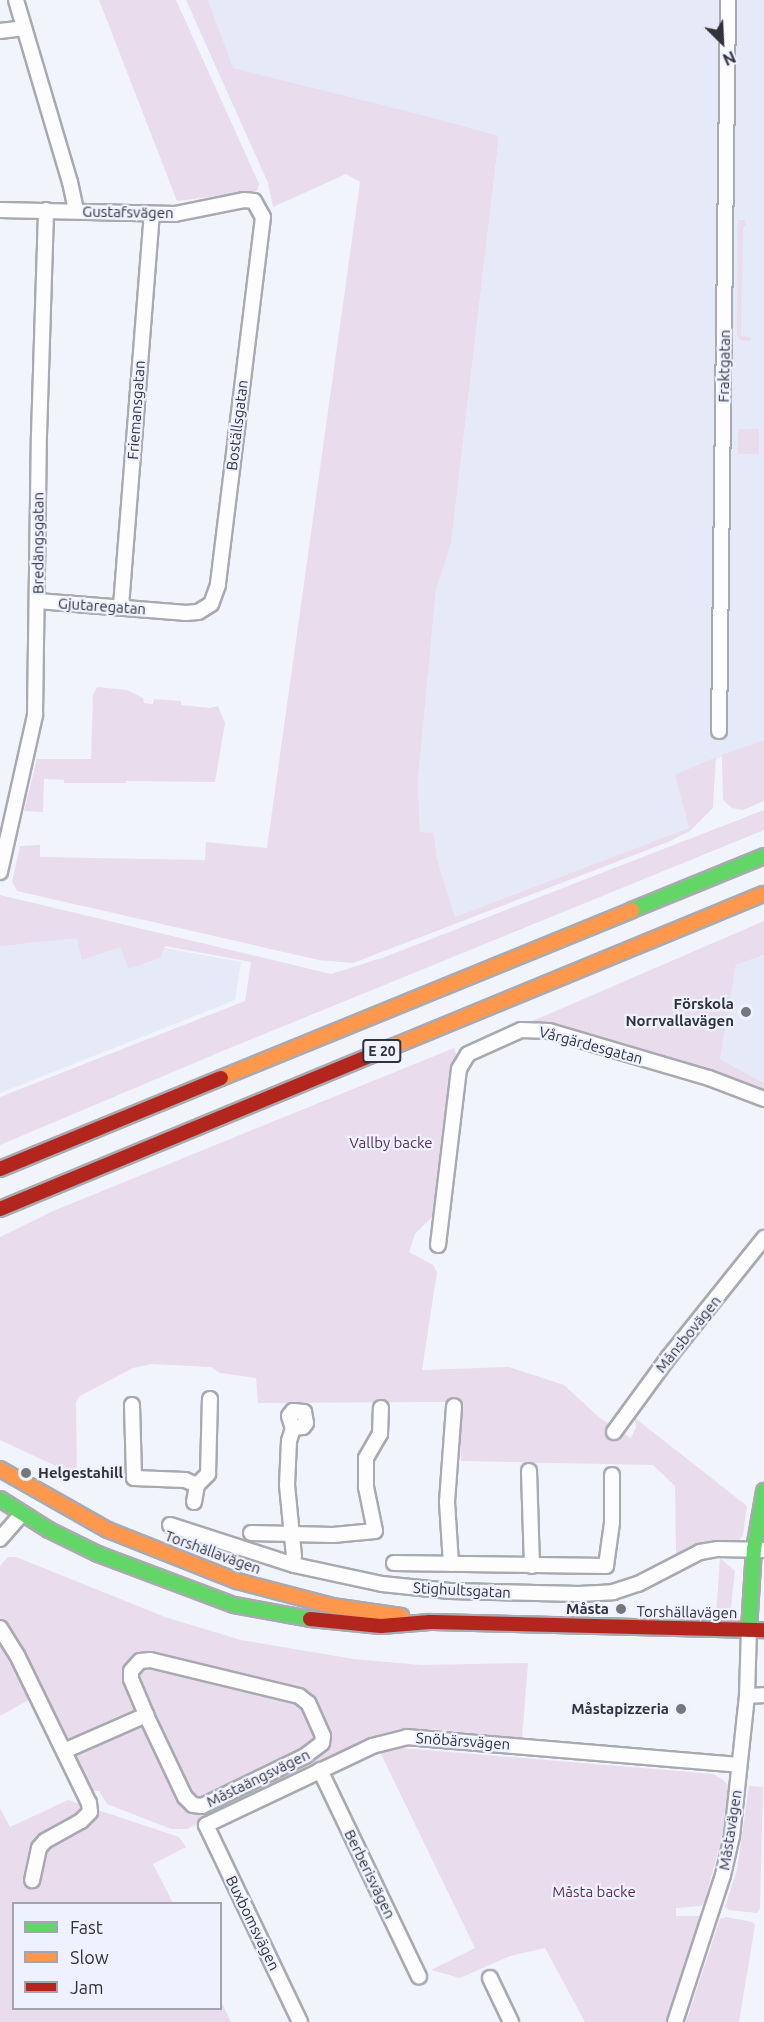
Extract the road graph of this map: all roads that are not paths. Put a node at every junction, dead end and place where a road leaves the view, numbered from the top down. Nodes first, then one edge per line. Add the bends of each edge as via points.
1 (16, 0) edge
2 (728, 0) edge
3 (24, 28) junction
4 (0, 31) edge
5 (254, 201) joint
6 (0, 210) edge
7 (46, 210) junction
8 (76, 210) junction
9 (153, 214) junction
10 (38, 601) junction
11 (121, 606) junction
12 (166, 611) joint
13 (719, 731) dead end
14 (764, 856) edge
15 (0, 872) edge
16 (764, 894) edge
17 (764, 1099) edge
18 (0, 1169) edge
19 (0, 1209) edge
20 (764, 1238) edge
21 (438, 1245) dead end
22 (210, 1398) dead end
23 (132, 1405) dead end
24 (454, 1406) dead end
25 (381, 1408) dead end
26 (293, 1428) dead end
27 (614, 1432) dead end
28 (0, 1469) edge
29 (529, 1471) dead end
30 (612, 1475) dead end
31 (197, 1485) junction
32 (35, 1490) junction
33 (764, 1491) edge
34 (0, 1499) edge
35 (194, 1502) dead end
36 (22, 1514) junction
37 (170, 1525) dead end
38 (252, 1533) dead end
39 (293, 1534) junction
40 (0, 1539) edge
41 (759, 1549) edge
42 (294, 1557) dead end
43 (394, 1563) dead end
44 (451, 1564) junction
45 (513, 1566) junction
46 (532, 1566) junction
47 (512, 1586) dead end
48 (430, 1622) junction
49 (0, 1628) edge
50 (749, 1630) junction
51 (764, 1630) edge
52 (764, 1695) edge
53 (747, 1696) junction
54 (146, 1715) junction
55 (64, 1751) junction
56 (738, 1765) junction
57 (320, 1770) junction
58 (206, 1825) joint
59 (32, 1880) dead end
60 (419, 1977) dead end
61 (489, 1978) dead end
62 (300, 2022) edge
63 (511, 2022) edge
64 (675, 2022) edge

1 - 3 street
2 - 13 street, Fraktgatan
3 - 4 street
3 - 8 street
5 - 9 street, Gustafsvägen
5 - 12 street, Boställsgatan via 264,223 216,596 198,612
6 - 7 street, Gustafsvägen
7 - 8 street, Gustafsvägen
7 - 10 street, Bredängsgatan
8 - 9 street, Gustafsvägen
9 - 11 street, Friemansgatan
10 - 11 street, Gjutaregatan
10 - 15 street, Bredängsgatan via 35,716
11 - 12 street, Gjutaregatan
14 - 18 main road, E 20
16 - 19 main road, E 20
17 - 21 street, Vårgärdesgatan via 709,1078 549,1031 521,1030 478,1049 468,1054 459,1069
20 - 27 street, Månsbovägen
22 - 31 street via 208,1474
23 - 31 street via 134,1478 185,1480
24 - 44 street via 447,1502
25 - 39 street via 380,1434 366,1458 366,1487 375,1531
26 - 39 street via 287,1485
28 - 32 main road, Torshällavägen
29 - 46 street
30 - 46 street via 612,1523 606,1566
31 - 35 street
32 - 36 main road
32 - 48 main road, Torshällavägen via 108,1530 237,1581 332,1606
33 - 41 main road
34 - 36 main road, Torshällavägen
36 - 40 street
36 - 48 main road, Torshällavägen via 98,1554 234,1605 331,1623 381,1626
37 - 41 street, Stighultsgatan via 285,1563 382,1584 450,1591 613,1592 638,1584 699,1552
38 - 39 street
39 - 42 street
41 - 50 main road
43 - 44 street
44 - 45 street
45 - 46 street
45 - 47 street
48 - 50 main road, Torshällavägen
49 - 55 street
50 - 51 main road, Torshällavägen
50 - 53 street, Måstavägen
52 - 53 street
53 - 56 street, Måstavägen
54 - 54 street, Måstaängsvägen via 185,1797 193,1805 202,1806 304,1756 322,1743 323,1736 308,1703 299,1695 150,1660 140,1661 131,1671
54 - 55 street
55 - 59 street via 90,1812 39,1848
56 - 57 street, Snöbärsvägen via 418,1736 383,1742
56 - 64 street, Måstavägen via 736,1807 723,1875
57 - 58 street, Snöbärsvägen
57 - 60 street, Berberisvägen
58 - 62 street, Buxbomsvägen
61 - 63 street

